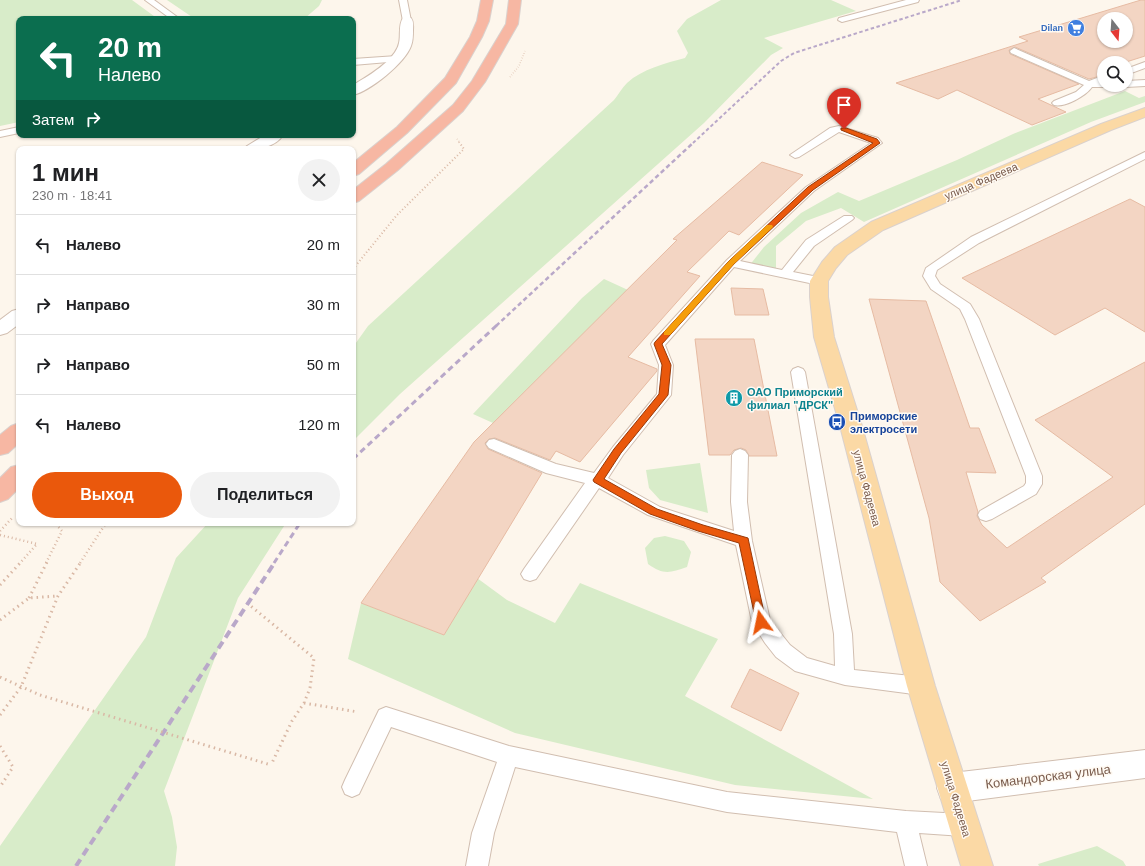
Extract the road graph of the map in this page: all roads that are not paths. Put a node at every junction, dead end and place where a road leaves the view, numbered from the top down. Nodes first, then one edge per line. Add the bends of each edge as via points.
1 (149, 0) edge
2 (402, 0) edge
3 (487, 0) edge
4 (515, 0) edge
5 (915, 0) edge
6 (172, 16) edge
7 (407, 20) joint
8 (842, 20) dead end
9 (1014, 50) dead end
10 (397, 59) junction
11 (356, 62) edge
12 (1145, 65) edge
13 (1133, 69) edge
14 (1097, 82) edge
15 (1145, 83) edge
16 (1090, 84) junction
17 (1097, 84) edge
18 (1133, 84) edge
19 (356, 89) edge
20 (1057, 103) dead end
21 (1145, 112) edge
22 (16, 131) edge
23 (0, 134) edge
24 (271, 138) edge
25 (257, 146) edge
26 (795, 155) dead end
27 (1145, 156) edge
28 (356, 168) edge
29 (356, 196) edge
30 (848, 218) dead end
31 (731, 263) junction
32 (786, 274) junction
33 (819, 281) junction
34 (16, 317) edge
35 (0, 328) edge
36 (798, 372) dead end
37 (16, 434) edge
38 (494, 444) dead end
39 (0, 447) edge
40 (740, 456) dead end
41 (16, 476) edge
42 (598, 480) junction
43 (0, 493) edge
44 (986, 515) dead end
45 (744, 540) junction
46 (530, 574) dead end
47 (845, 677) junction
48 (921, 686) junction
49 (509, 756) junction
50 (1145, 764) edge
51 (352, 787) dead end
52 (952, 788) junction
53 (906, 822) junction
54 (963, 825) junction
55 (477, 866) edge
56 (916, 866) edge
57 (977, 866) edge

1 - 6 lane
2 - 7 lane
3 - 28 highway via 484,21 451,80 402,130
4 - 29 highway via 512,24 478,82 458,108
5 - 8 lane
7 - 10 street via 404,47
9 - 16 lane
10 - 11 lane
10 - 19 street
12 - 13 lane
14 - 16 lane
15 - 18 lane
16 - 17 lane
16 - 20 lane via 1078,95
21 - 33 main road, улица Фадеева via 877,226 841,251
22 - 23 lane
24 - 25 street
26 - 31 lane via 839,129 877,143 810,189
27 - 44 lane via 975,240 932,268 929,276 936,286 965,307 972,319 1034,476 1034,484 1030,490
30 - 32 lane via 810,242
31 - 32 lane
31 - 42 lane via 658,344 666,365 664,395
32 - 33 lane
33 - 48 main road, улица Фадеева via 824,337 851,426
34 - 35 street
36 - 47 lane via 843,634
37 - 39 highway
38 - 42 lane via 552,470
40 - 45 lane via 740,502
41 - 43 highway
42 - 45 lane via 654,511
42 - 46 lane via 590,487
45 - 47 lane via 761,622 771,637 783,651 802,665
47 - 48 lane
48 - 52 main road, улица Фадеева
49 - 51 lane via 386,716
49 - 53 lane via 727,802
49 - 55 lane via 483,834
50 - 52 street, Командорская улица
52 - 54 main road, улица Фадеева
53 - 54 lane
53 - 56 lane
54 - 57 main road, улица Фадеева

